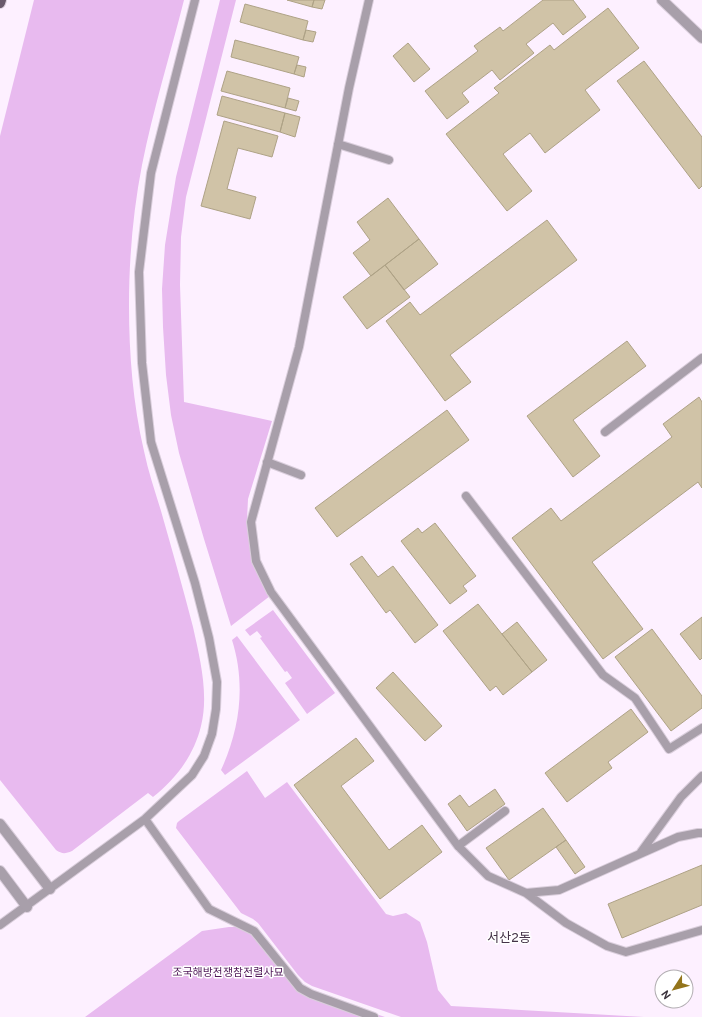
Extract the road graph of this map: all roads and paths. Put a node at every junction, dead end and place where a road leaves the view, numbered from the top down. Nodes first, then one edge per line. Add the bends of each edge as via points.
1 (195, 0) edge
2 (369, 0) edge
3 (662, 0) edge
4 (702, 38) edge
5 (338, 144) junction
6 (389, 160) dead end
7 (702, 358) edge
8 (605, 432) dead end
9 (267, 462) junction
10 (302, 475) dead end
11 (466, 496) dead end
12 (702, 728) edge
13 (702, 776) edge
14 (505, 811) dead end
15 (145, 819) junction
16 (0, 824) edge
17 (702, 833) edge
18 (458, 846) junction
19 (641, 852) junction
20 (0, 872) edge
21 (50, 890) junction
22 (526, 893) junction
23 (27, 906) junction
24 (0, 925) edge
25 (702, 930) edge
26 (374, 1017) edge

1 - 15 lane via 151,173 139,272 142,363 151,442 195,583 209,638 217,682 216,709 212,734 204,756 192,775
2 - 5 lane
3 - 4 street
5 - 6 lane
5 - 9 lane via 299,347
7 - 8 lane
9 - 10 lane
9 - 18 lane via 251,522 256,561 271,592
11 - 12 lane via 603,675 635,698 670,749
13 - 19 lane via 681,797
14 - 18 lane
15 - 21 lane
15 - 26 lane via 209,910 254,931 300,988
16 - 21 street
17 - 19 lane via 678,837
18 - 22 lane via 488,876
19 - 22 lane via 559,890
20 - 23 street
21 - 23 lane
22 - 25 lane via 566,923 607,946 626,952
23 - 24 lane

